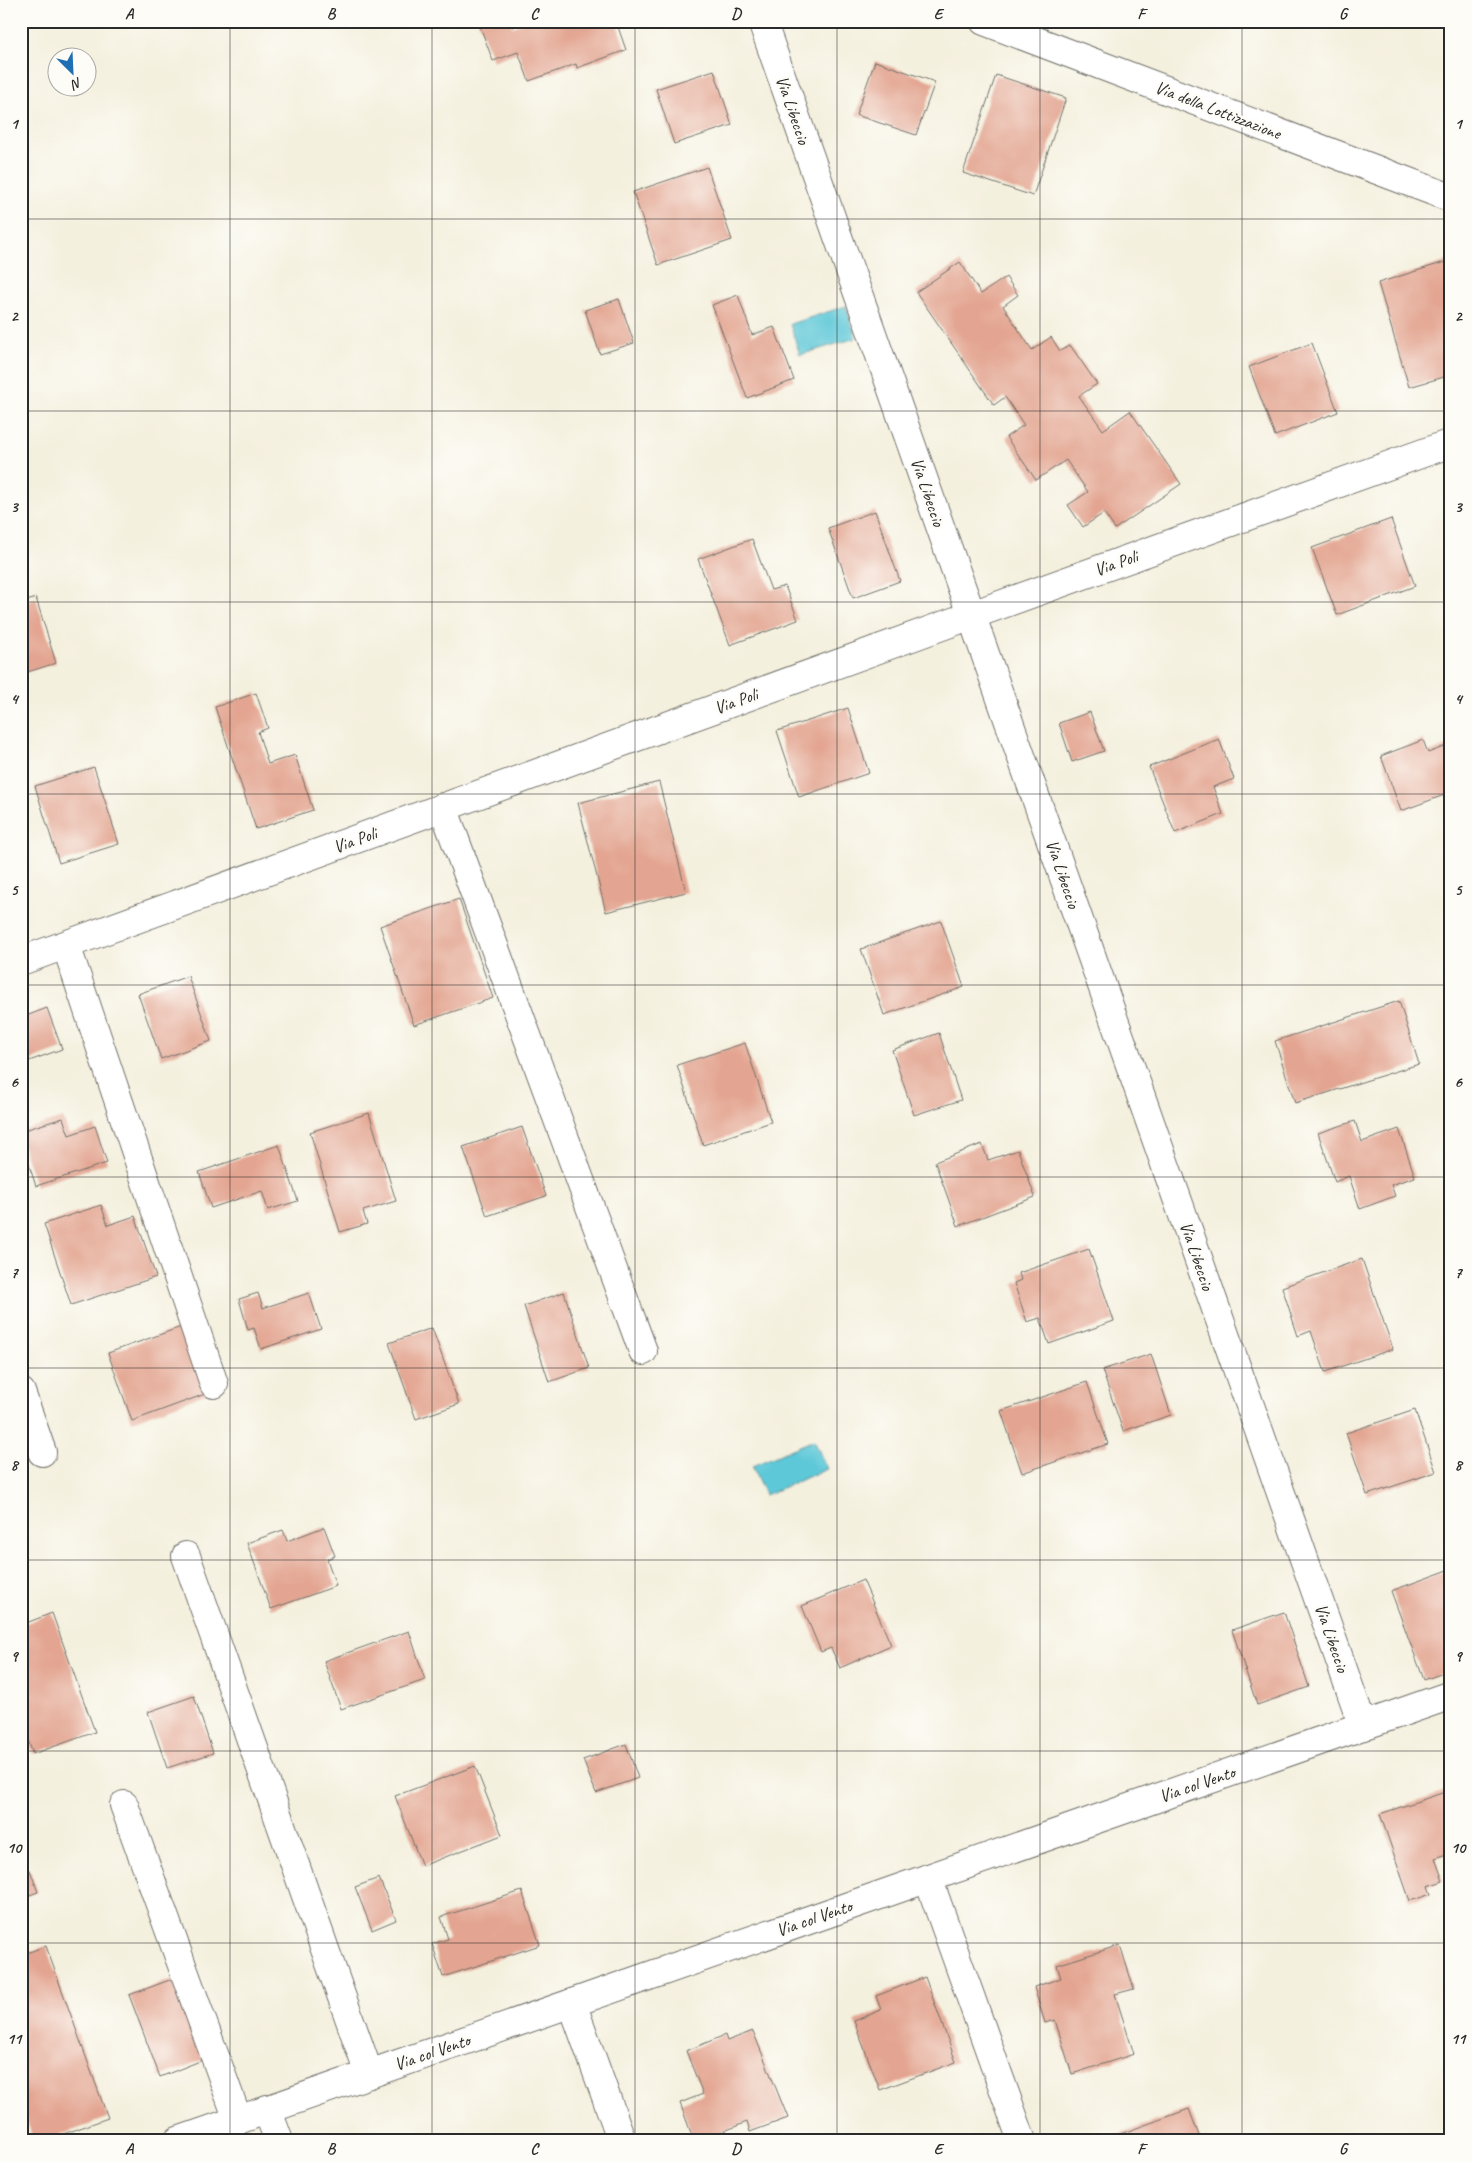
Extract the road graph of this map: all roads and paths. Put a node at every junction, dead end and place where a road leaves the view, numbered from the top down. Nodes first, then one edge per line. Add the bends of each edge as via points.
1 (762, 21) edge
2 (984, 21) edge
3 (1451, 198) edge
4 (1451, 443) edge
5 (972, 615) junction
6 (443, 807) junction
7 (66, 945) junction
8 (21, 961) edge
9 (643, 1351) dead end
10 (214, 1384) dead end
11 (21, 1392) edge
12 (42, 1452) dead end
13 (186, 1556) dead end
14 (1451, 1696) edge
15 (1363, 1726) junction
16 (124, 1805) dead end
17 (928, 1878) junction
18 (572, 2003) junction
19 (369, 2074) junction
20 (268, 2110) junction
21 (238, 2120) junction
22 (178, 2141) edge
23 (279, 2141) edge
24 (622, 2141) edge
25 (1022, 2141) edge

1 - 5 street, Via Libeccio
2 - 3 street, Via della Lottizzazione
4 - 5 street, Via Poli
5 - 6 street, Via Poli
5 - 15 street, Via Libeccio
6 - 7 street, Via Poli
6 - 9 street
7 - 8 street, Via Poli
7 - 10 street
11 - 12 street
13 - 19 street
14 - 15 street, Via col Vento
15 - 17 street, Via col Vento
16 - 21 street
17 - 18 street, Via col Vento
17 - 25 street
18 - 19 street, Via col Vento
18 - 24 street
19 - 20 street, Via col Vento
20 - 21 street, Via col Vento
20 - 23 street
21 - 22 street, Via col Vento

